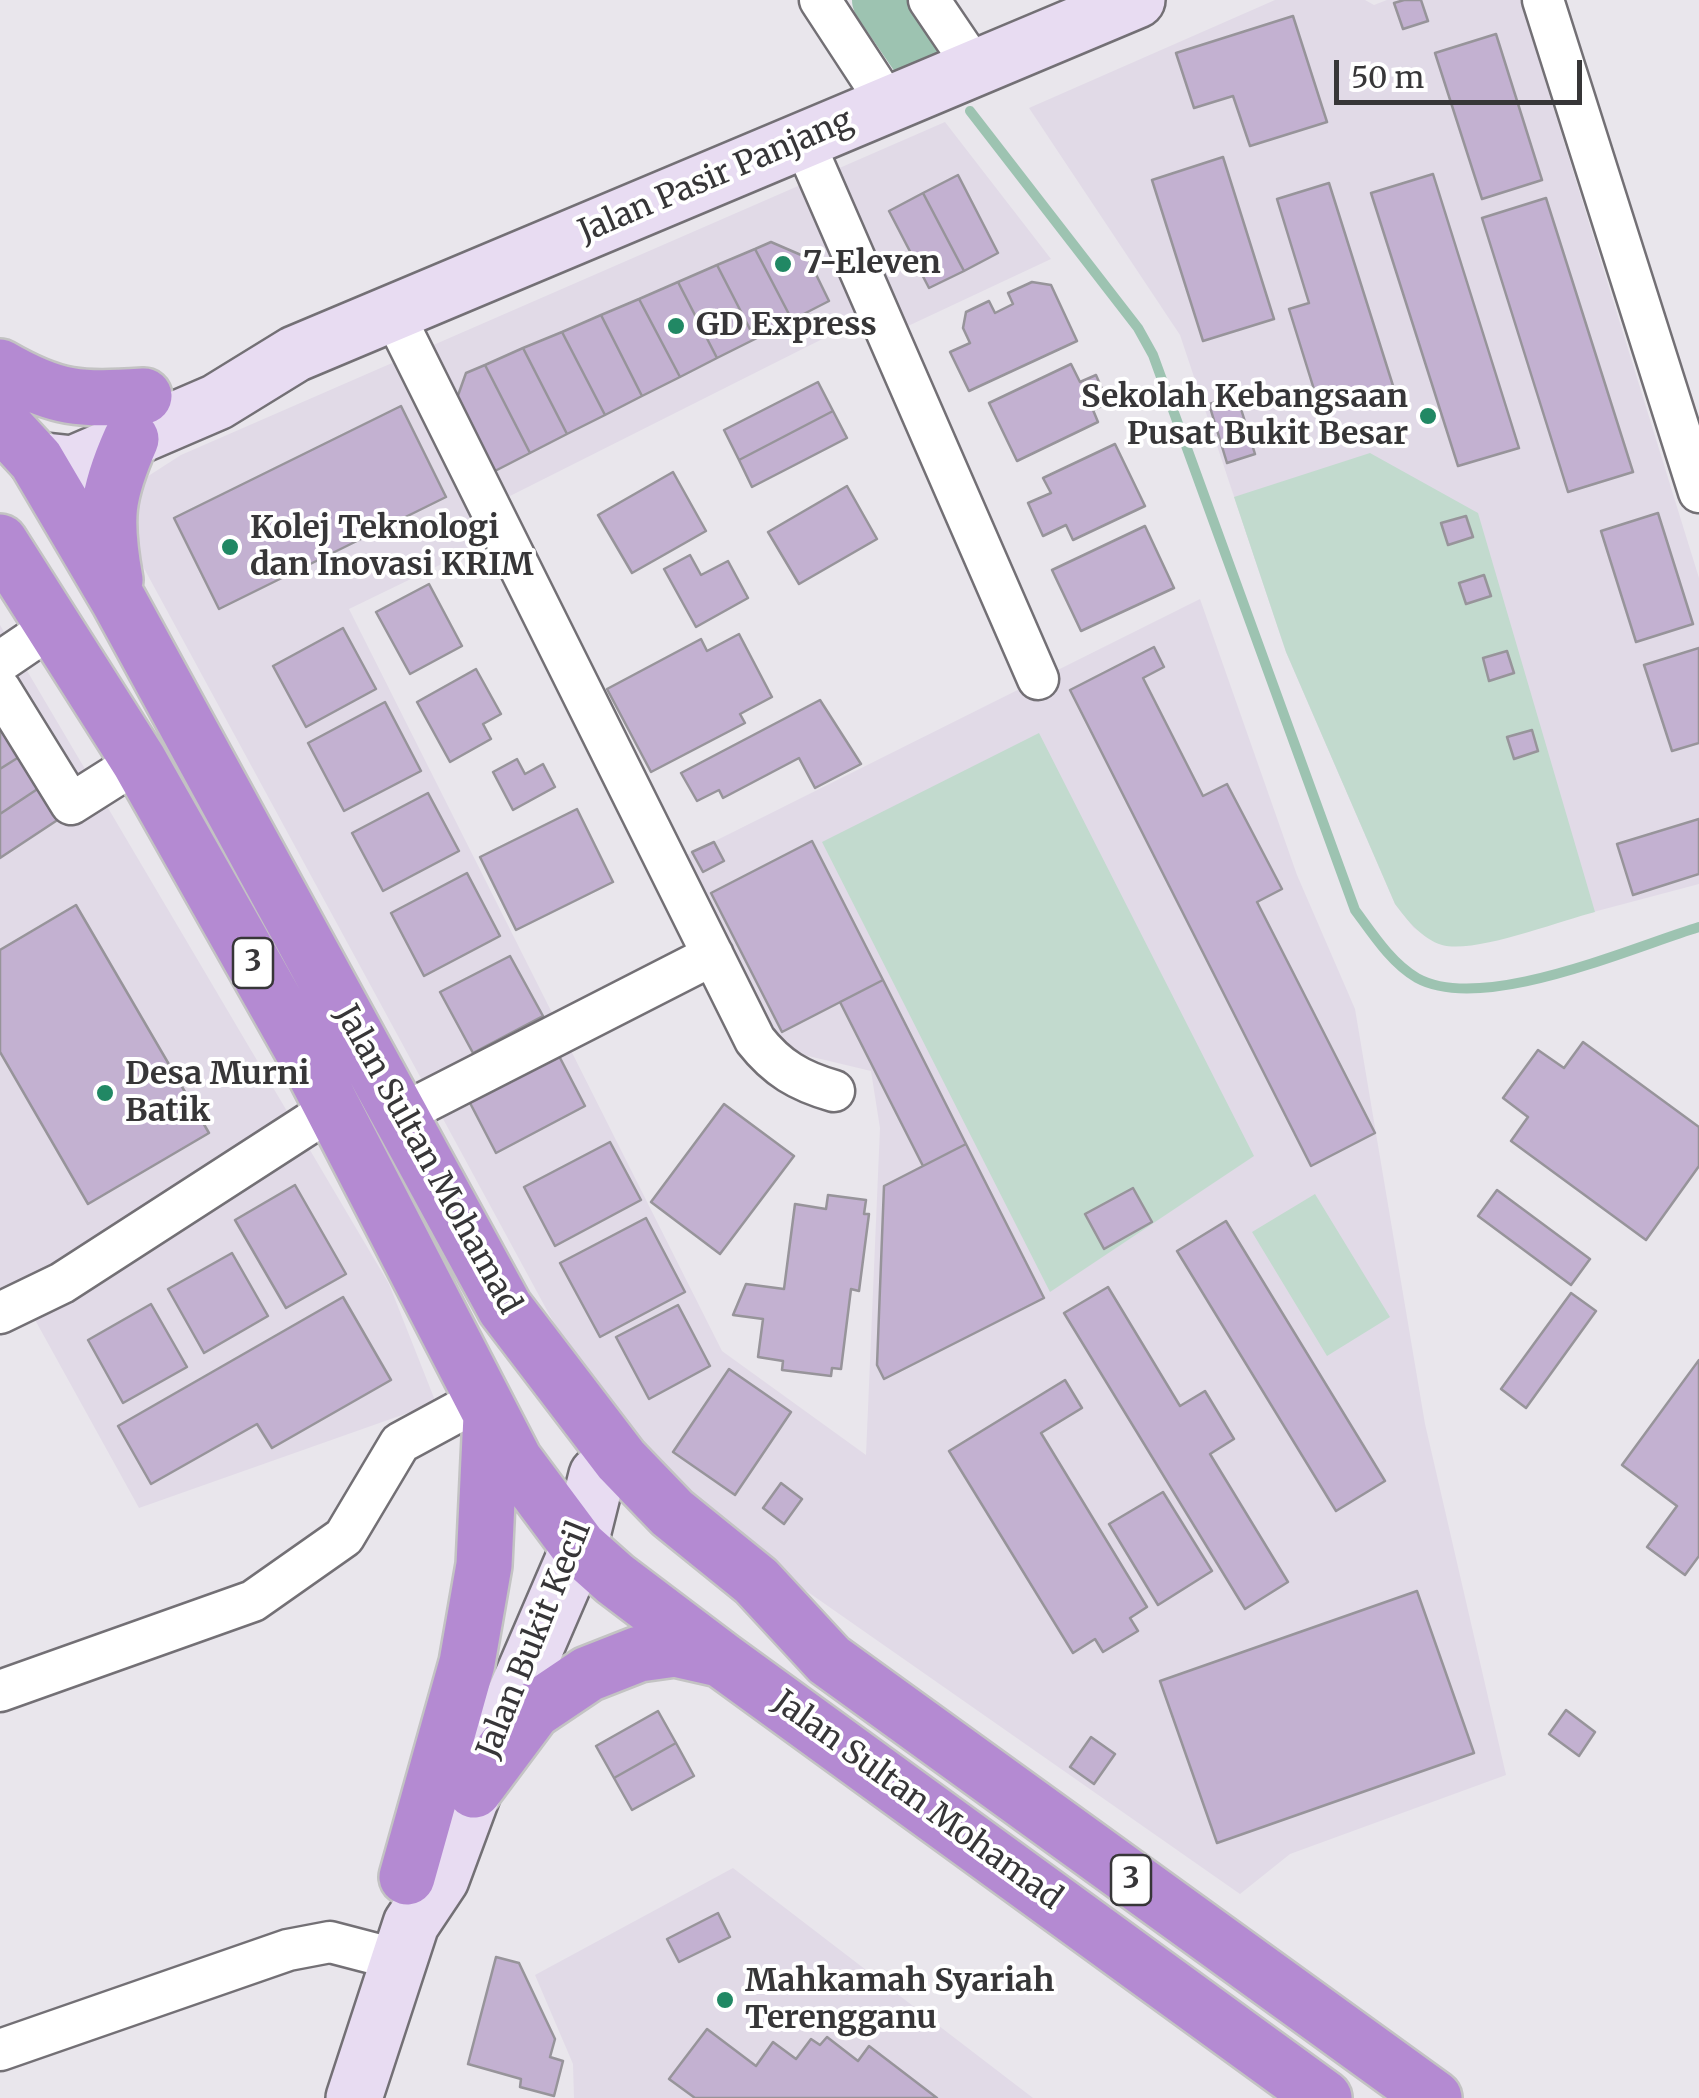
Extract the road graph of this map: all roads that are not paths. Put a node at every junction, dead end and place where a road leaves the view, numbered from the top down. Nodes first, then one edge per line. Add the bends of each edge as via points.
1 (820, 0) edge
2 (929, 0) edge
3 (1137, 0) edge
4 (1543, 0) edge
5 (975, 68) junction
6 (888, 104) junction
7 (803, 140) junction
8 (393, 313) junction
9 (0, 367) edge
10 (138, 417) junction
11 (0, 421) edge
12 (18, 458) edge
13 (1699, 492) edge
14 (0, 542) edge
15 (119, 600) junction
16 (53, 626) junction
17 (0, 662) edge
18 (1038, 679) dead end
19 (0, 689) edge
20 (139, 760) junction
21 (713, 955) junction
22 (834, 1091) dead end
23 (333, 1108) junction
24 (400, 1115) junction
25 (505, 1308) junction
26 (0, 1313) edge
27 (487, 1407) junction
28 (597, 1476) junction
29 (569, 1533) junction
30 (722, 1660) junction
31 (829, 1660) junction
32 (0, 1692) edge
33 (474, 1790) junction
34 (405, 1920) junction
35 (0, 2050) edge
36 (354, 2098) edge
37 (1324, 2098) edge
38 (1434, 2098) edge

1 - 6 street
2 - 5 street
3 - 5 main road, Jalan Pasir Panjang
4 - 13 street
5 - 6 main road, Jalan Pasir Panjang
6 - 7 main road, Jalan Pasir Panjang
7 - 8 main road, Jalan Pasir Panjang
7 - 18 street
8 - 10 main road, Jalan Pasir Panjang via 295,354 204,370
8 - 21 street
9 - 10 highway via 40,388
10 - 12 main road, Jalan Pasir Panjang via 58,432
10 - 15 highway via 110,488 105,528
11 - 12 highway, Jalan Sultan Mohamad / 3
12 - 15 highway, Jalan Sultan Mohamad / 3
12 - 20 highway via 27,512
14 - 16 highway, Jalan Sultan Mohamad / 3
15 - 24 highway, Jalan Sultan Mohamad / 3
16 - 17 street
16 - 20 highway, Jalan Sultan Mohamad / 3
19 - 20 street via 71,804
20 - 23 highway, Jalan Sultan Mohamad / 3
21 - 22 street via 773,1063
21 - 24 street
23 - 26 street via 62,1282
23 - 27 highway, Jalan Sultan Mohamad / 3
24 - 25 highway, Jalan Sultan Mohamad / 3
25 - 28 highway, 3
25 - 31 highway, Jalan Sultan Mohamad / 3 via 620,1460 756,1581
27 - 29 highway, Jalan Sultan Mohamad / 3 via 515,1460
27 - 32 street via 400,1443 344,1537 253,1601
27 - 34 highway via 484,1564
28 - 29 main road, Jalan Bukit Kecil
28 - 31 highway, 3 via 678,1554
29 - 30 highway, Jalan Sultan Mohamad / 3 via 614,1579
29 - 33 main road, Jalan Bukit Kecil
29 - 34 main road, Jalan Bukit Kecil
30 - 33 highway via 674,1649 588,1674 533,1711
30 - 37 highway, Jalan Sultan Mohamad / 3
31 - 38 highway, Jalan Sultan Mohamad / 3
33 - 34 main road, Jalan Bukit Kecil via 441,1879
34 - 35 street via 288,1950
34 - 36 main road, Jalan Bukit Kecil

